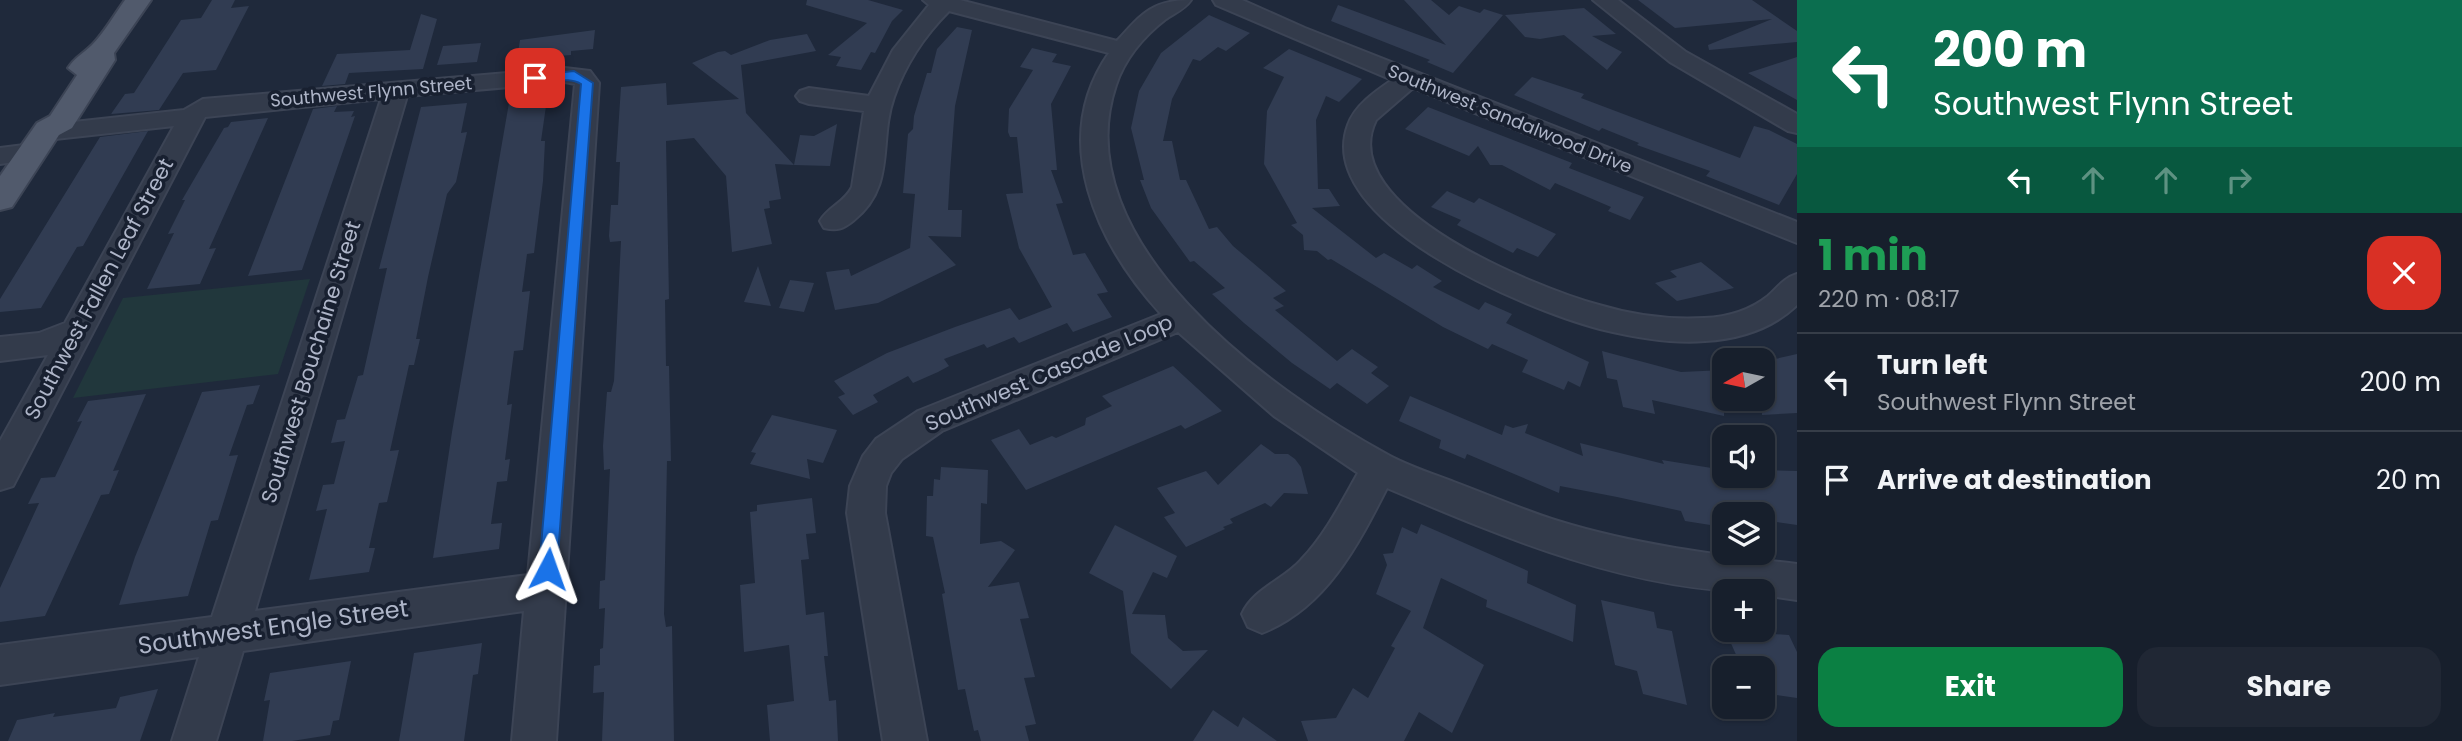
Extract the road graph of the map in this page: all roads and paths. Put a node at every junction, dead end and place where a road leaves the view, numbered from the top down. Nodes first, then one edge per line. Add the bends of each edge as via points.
1 (138, 0) edge
2 (1180, 0) edge
3 (1224, 0) edge
4 (1604, 0) edge
5 (939, 1) edge
6 (1121, 49) junction
7 (1410, 79) junction
8 (396, 90) junction
9 (809, 96) dead end
10 (879, 105) junction
11 (197, 112) junction
12 (1797, 125) edge
13 (42, 138) junction
14 (0, 156) edge
15 (0, 200) edge
16 (834, 221) dead end
17 (1797, 233) edge
18 (1797, 285) edge
19 (1182, 318) junction
20 (0, 331) edge
21 (75, 332) junction
22 (0, 349) edge
23 (1379, 468) junction
24 (0, 475) edge
25 (1797, 582) edge
26 (546, 590) junction
27 (1262, 614) dead end
28 (227, 634) junction
29 (0, 664) edge
30 (194, 741) edge
31 (534, 741) edge
32 (905, 741) edge

1 - 13 main road via 100,52 102,60 61,122
2 - 6 street via 1144,25
3 - 7 street, Southwest Sandalwood Drive
4 - 12 street via 1700,72
5 - 6 street
5 - 10 street via 911,42
6 - 19 street via 1096,106 1095,165 1119,233 1144,273
7 - 17 street, Southwest Sandalwood Drive
7 - 18 street via 1365,117 1357,137 1359,158 1367,180 1394,214 1458,258 1572,309 1663,328 1714,328 1760,317
8 - 11 street, Southwest Flynn Street
8 - 26 street, Southwest Flynn Street via 565,75 581,76 587,83
8 - 28 street, Southwest Bouchaine Street
9 - 10 street
10 - 16 street via 865,189
11 - 13 street, Southwest Flynn Street
11 - 21 street, Southwest Fallen Leaf Street
13 - 14 street, Southwest Flynn Street
13 - 15 main road
19 - 23 street via 1247,375
19 - 32 street, Southwest Cascade Loop via 930,421 889,449 876,466 868,486 866,513
20 - 21 street via 52,326
21 - 22 street via 41,345
21 - 24 street, Southwest Fallen Leaf Street
23 - 25 street via 1500,517 1597,549 1665,564
23 - 27 street via 1317,569
26 - 28 street, Southwest Engle Street
26 - 31 street
28 - 29 street, Southwest Engle Street
28 - 30 street, Southwest Bouchaine Street

